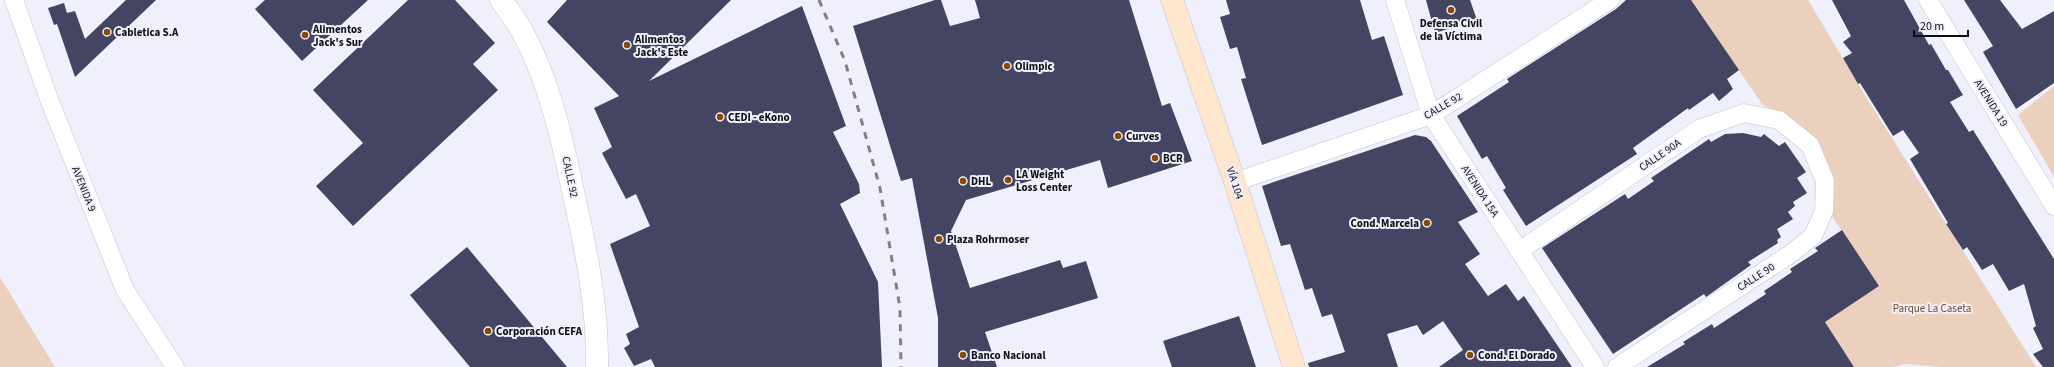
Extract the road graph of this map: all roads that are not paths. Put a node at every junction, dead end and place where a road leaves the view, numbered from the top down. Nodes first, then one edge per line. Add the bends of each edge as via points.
1 (14, 0) edge
2 (501, 0) edge
3 (1172, 0) edge
4 (1395, 0) edge
5 (1928, 0) edge
6 (1604, 2) edge
7 (1431, 115) junction
8 (1810, 145) joint
9 (1235, 182) junction
10 (2054, 206) edge
11 (1519, 251) junction
12 (176, 367) edge
13 (597, 367) edge
14 (1294, 367) edge
15 (1595, 367) edge
16 (1617, 367) edge

1 - 12 street, AVENIDA 9 via 48,99 125,290
2 - 13 street, CALLE 92 via 523,32 540,69 563,144 590,273 597,336
3 - 9 main road, VÍA 104
4 - 7 street, AVENIDA 15A
5 - 10 street, AVENIDA 19
6 - 7 street, CALLE 92
7 - 9 street, CALLE 92
7 - 11 street, AVENIDA 15A
8 - 11 street, CALLE 90A via 1779,120 1744,113 1699,129
8 - 16 street, CALLE 90 via 1825,181 1824,211 1813,236 1789,255
9 - 14 main road, VÍA 104
11 - 15 street, AVENIDA 15A

